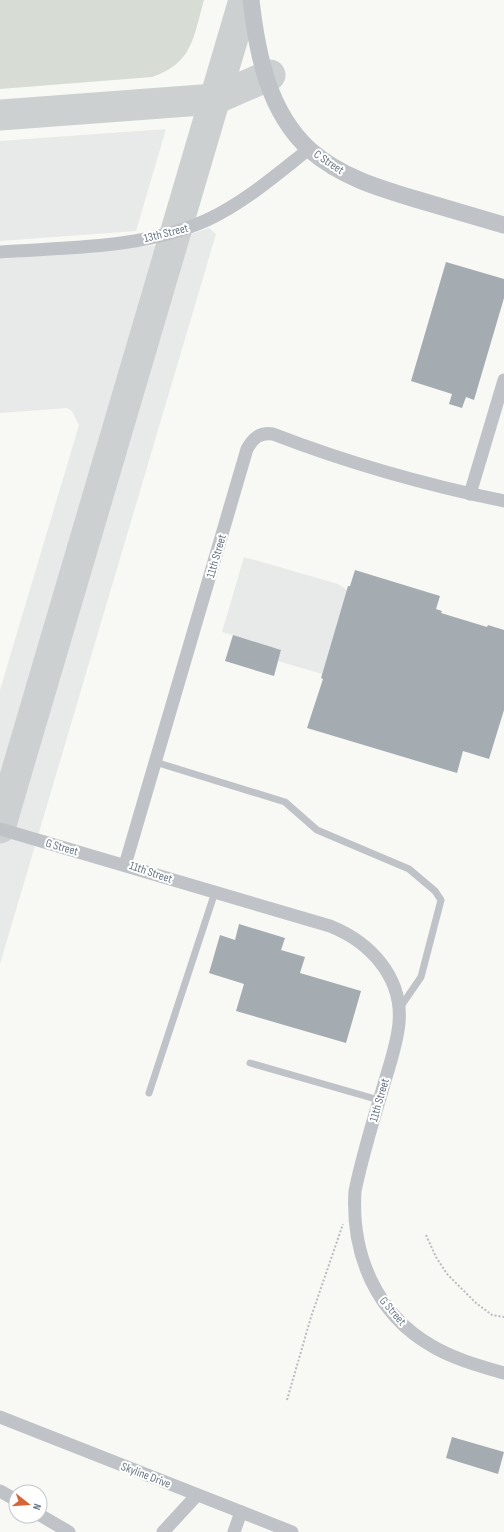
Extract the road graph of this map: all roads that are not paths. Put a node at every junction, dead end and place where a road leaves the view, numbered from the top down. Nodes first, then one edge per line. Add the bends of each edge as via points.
1 (252, 0) edge
2 (309, 149) junction
3 (504, 225) edge
4 (0, 252) edge
5 (504, 380) edge
6 (470, 494) junction
7 (504, 501) edge
8 (155, 762) junction
9 (0, 829) edge
10 (125, 865) junction
11 (215, 892) junction
12 (399, 1010) junction
13 (250, 1063) dead end
14 (149, 1093) dead end
15 (379, 1100) junction
16 (355, 1191) joint
17 (502, 1371) edge
18 (0, 1417) edge
19 (198, 1495) junction
20 (240, 1512) junction
21 (48, 1520) edge
22 (69, 1532) edge
23 (163, 1532) edge
24 (234, 1532) edge
25 (292, 1532) edge

1 - 2 street, C Street via 258,50 265,76 276,104
2 - 3 street, C Street via 331,165 364,183
2 - 4 street, 13th Street via 241,201 193,226 117,243
5 - 6 street
6 - 7 street, 11th Street
6 - 8 street, 11th Street via 330,454 273,434 254,438 247,449
8 - 10 street, 11th Street
8 - 12 lane via 285,802 317,830 409,869 435,891 441,900 421,976
9 - 10 street, G Street
10 - 11 street, 11th Street
11 - 12 street, 11th Street via 330,926 352,936 382,963 390,978
11 - 14 lane
12 - 15 street, 11th Street via 398,1033
13 - 15 lane
15 - 16 street, 11th Street
16 - 17 street, G Street via 353,1211 362,1260 373,1286 391,1311 417,1336 432,1346 450,1355
18 - 19 street, Skyline Drive
19 - 20 street, Skyline Drive
19 - 23 street
20 - 24 street
20 - 25 street, Skyline Drive
21 - 22 street

